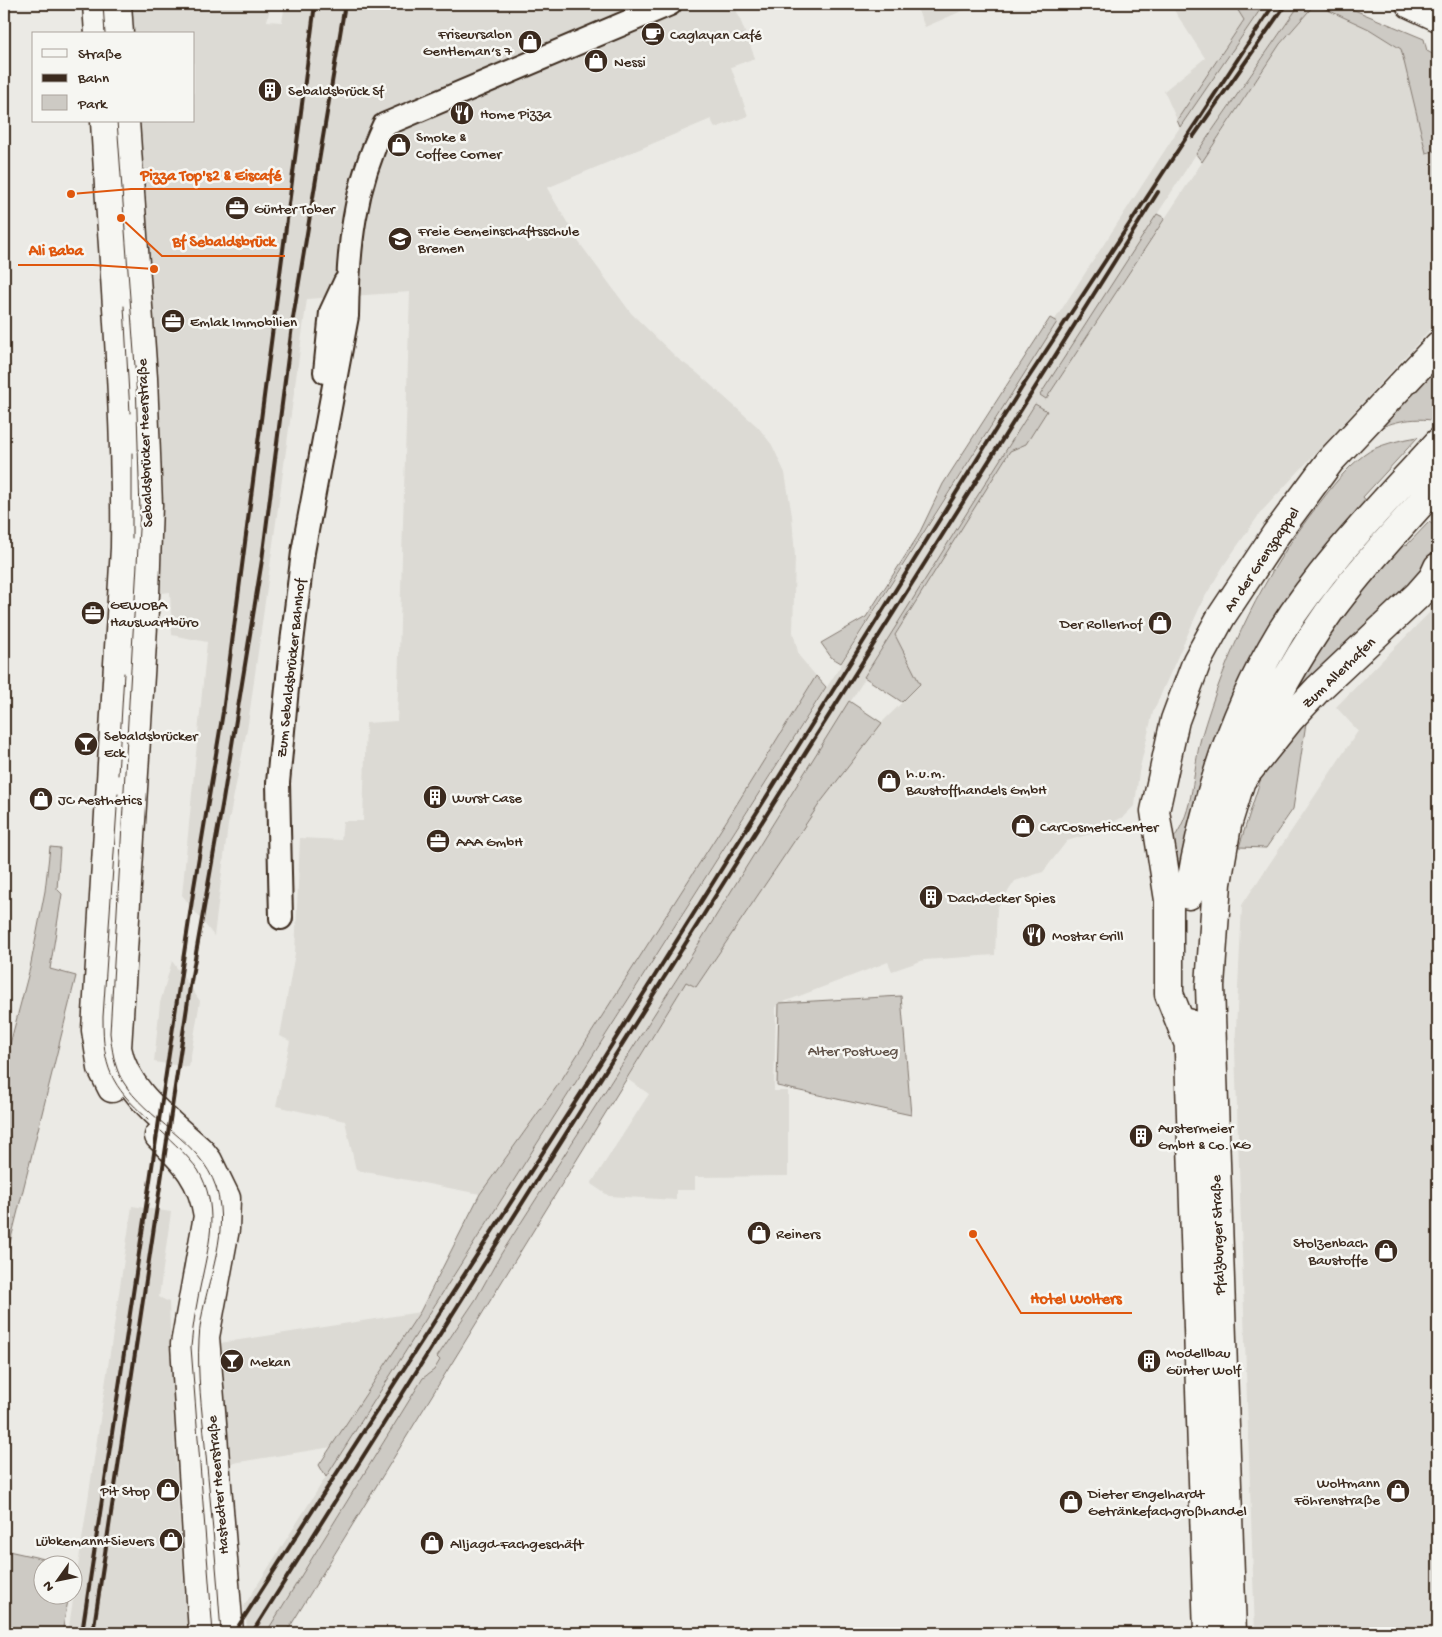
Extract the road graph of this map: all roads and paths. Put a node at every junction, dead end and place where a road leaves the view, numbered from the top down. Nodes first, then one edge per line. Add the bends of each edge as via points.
1 (97, 4) edge
2 (117, 4) edge
3 (670, 4) edge
4 (1410, 4) edge
5 (1438, 17) edge
6 (99, 32) edge
7 (119, 32) edge
8 (105, 122) edge
9 (125, 122) edge
10 (1438, 346) edge
11 (1438, 443) edge
12 (1438, 484) edge
13 (1438, 567) edge
14 (121, 764) junction
15 (1241, 780) junction
16 (1155, 811) joint
17 (281, 918) dead end
18 (1188, 1042) junction
19 (195, 1341) junction
20 (204, 1633) edge
21 (229, 1633) edge
22 (1208, 1633) edge
23 (1232, 1633) edge

1 - 6 main road
2 - 7 main road
3 - 17 street, Zum Sebaldsbrücker Bahnhof via 384,125 372,150 358,196 348,276 331,312 325,380 326,420 303,552 278,783
4 - 5 main road
8 - 14 main road, Sebaldsbrücker Heerstraße via 126,496
9 - 14 main road, Sebaldsbrücker Heerstraße via 143,378 148,505 144,594
10 - 16 main road, An der Grenzpappel via 1330,460 1221,617 1197,661 1175,720
11 - 18 main road, Pfalzburger Straße via 1308,594 1281,632 1234,725 1217,770 1189,895
12 - 15 main road, Pfalzburger Straße via 1330,611 1307,645 1264,723
13 - 15 main road, Zum Allerhafen via 1418,595 1289,720
14 - 19 main road via 117,1048 120,1062 132,1086 201,1152 226,1198 226,1229
15 - 23 main road, Pfalzburger Straße via 1227,825 1217,883 1210,986
16 - 18 main road, Pfalzburger Straße via 1169,900 1170,994
18 - 22 main road, Pfalzburger Straße
19 - 20 main road, Hastedter Heerstraße
19 - 21 main road, Hastedter Heerstraße

